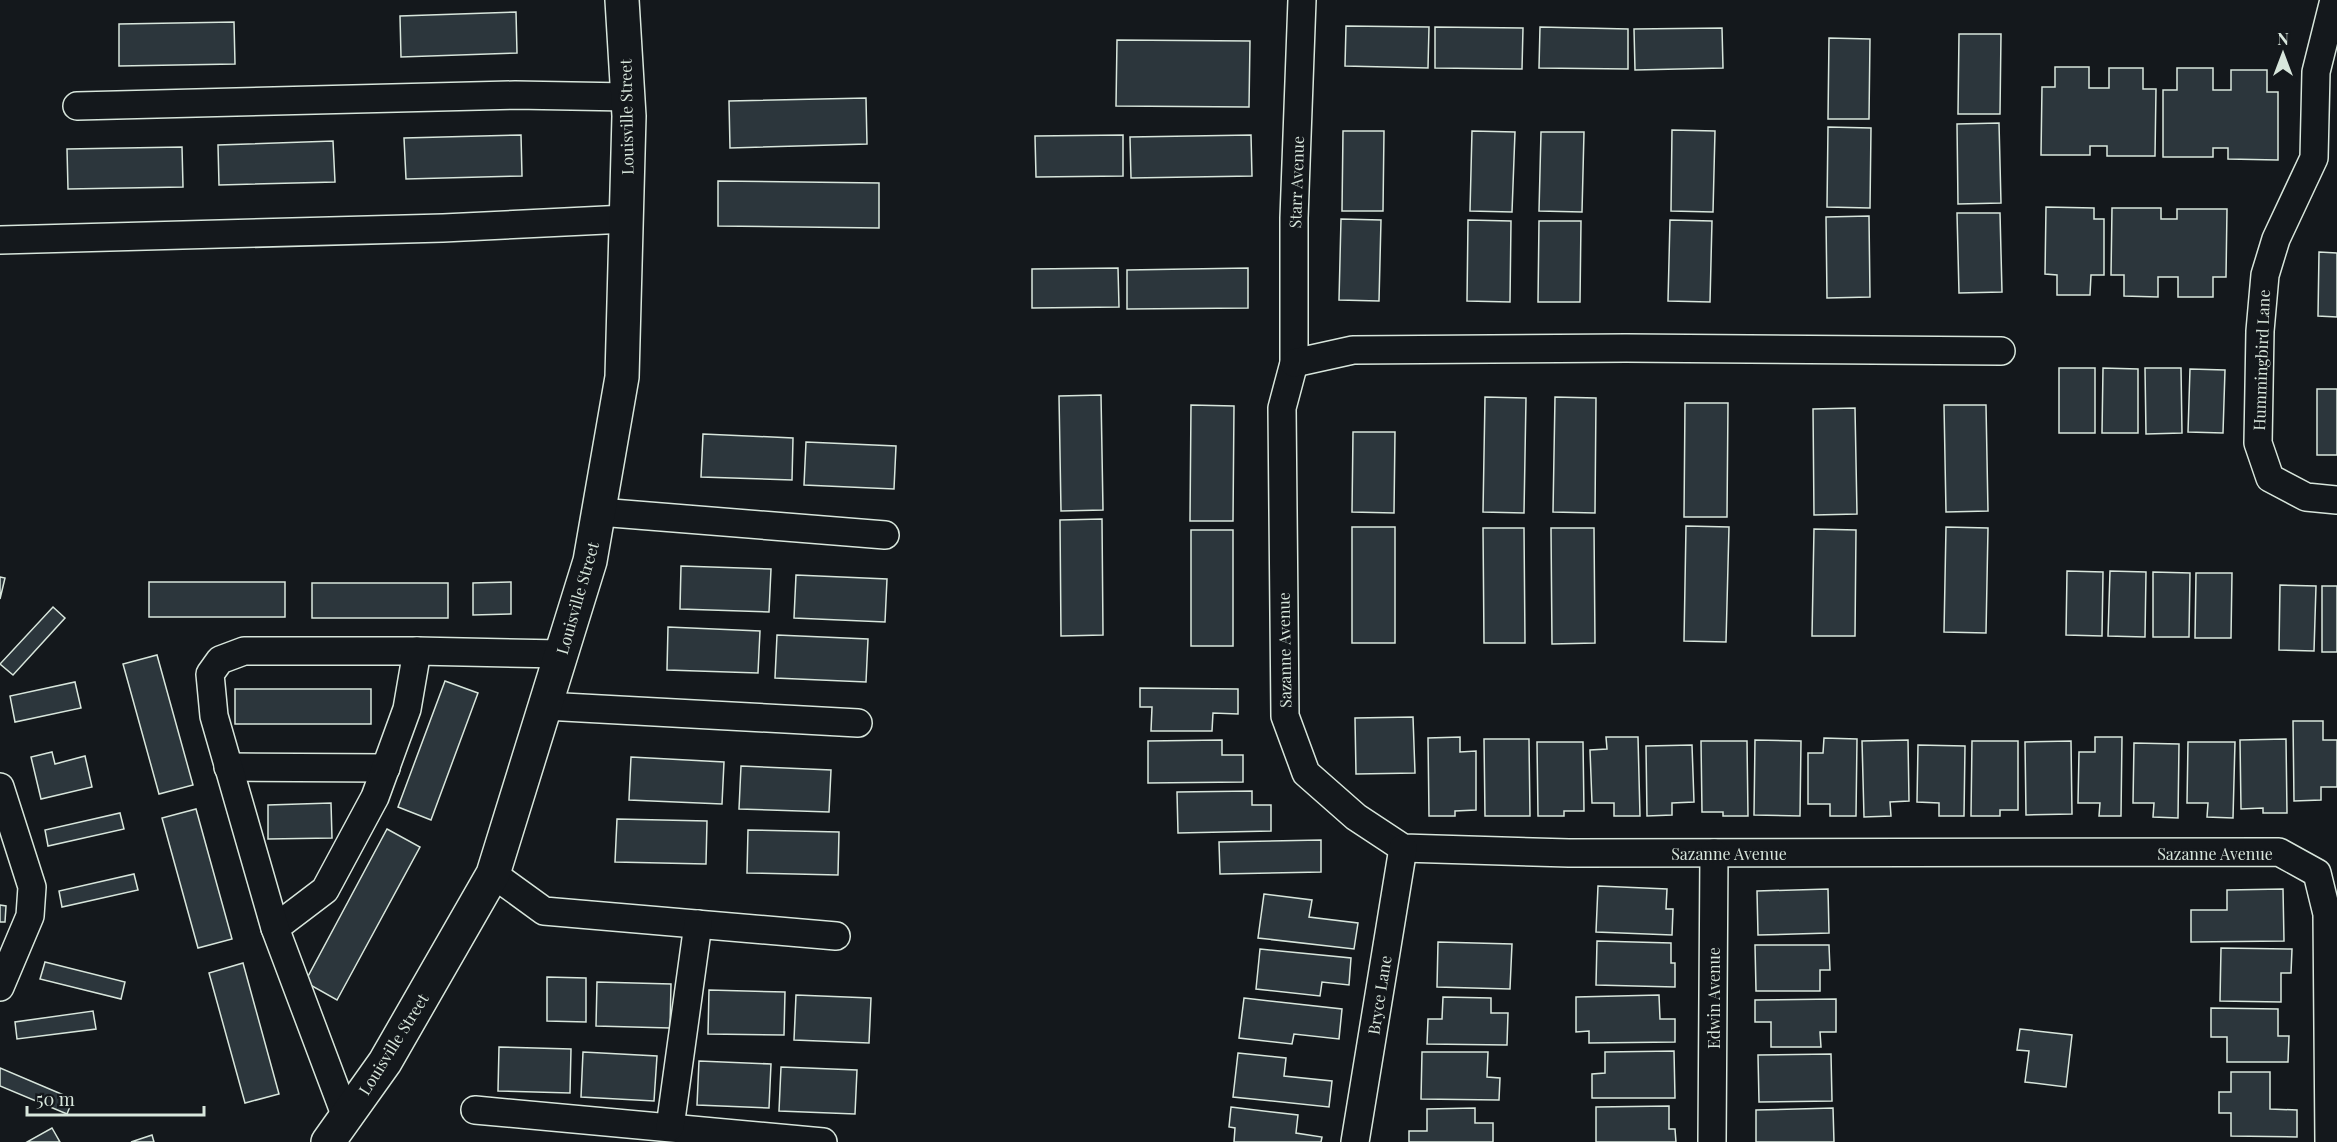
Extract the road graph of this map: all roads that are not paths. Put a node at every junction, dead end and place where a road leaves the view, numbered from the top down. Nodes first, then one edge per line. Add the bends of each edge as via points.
1 (622, 0) edge
2 (1302, 0) edge
3 (2334, 0) edge
4 (628, 97) junction
5 (77, 106) dead end
6 (626, 219) junction
7 (0, 240) edge
8 (2001, 351) dead end
9 (1294, 363) junction
10 (2337, 500) edge
11 (599, 512) junction
12 (885, 535) dead end
13 (417, 651) junction
14 (561, 654) junction
15 (545, 706) junction
16 (858, 723) dead end
17 (228, 767) junction
18 (386, 768) junction
19 (0, 787) edge
20 (1403, 848) junction
21 (1714, 853) junction
22 (493, 874) junction
23 (698, 924) junction
24 (275, 928) junction
25 (836, 936) dead end
26 (0, 987) edge
27 (475, 1110) dead end
28 (670, 1127) junction
29 (337, 1130) edge
30 (823, 1142) edge
31 (1355, 1142) edge
32 (1712, 1142) edge
33 (2329, 1142) edge

1 - 4 main road, Louisville Street
2 - 9 street, Starr Avenue via 1294,218
3 - 10 street, Hummingbird Lane via 2316,72 2314,158 2276,239 2265,275 2258,443 2270,478 2306,497
4 - 5 street via 515,95
4 - 6 main road, Louisville Street
6 - 7 street
6 - 11 main road, Louisville Street via 622,377
8 - 9 street via 1353,350
9 - 20 street, Sazanne Avenue via 1282,408 1285,717 1306,773 1356,817
11 - 12 street
11 - 14 main road, Louisville Street via 590,561
13 - 14 street
13 - 17 street via 244,651 220,660 210,674 214,717
13 - 18 street via 407,709
14 - 15 main road, Louisville Street
15 - 16 street
15 - 22 main road, Louisville Street
17 - 18 street
17 - 24 street
18 - 24 street via 375,797 325,890
19 - 26 street via 32,887 30,916
20 - 21 street, Sazanne Avenue
20 - 31 street, Bryce Lane
21 - 32 street, Edwin Avenue
21 - 33 street, Sazanne Avenue via 2279,852 2317,873 2327,914
22 - 23 street via 544,911
22 - 29 main road, Louisville Street via 385,1062
23 - 25 street
23 - 28 street
24 - 29 street
27 - 28 street
28 - 30 street

